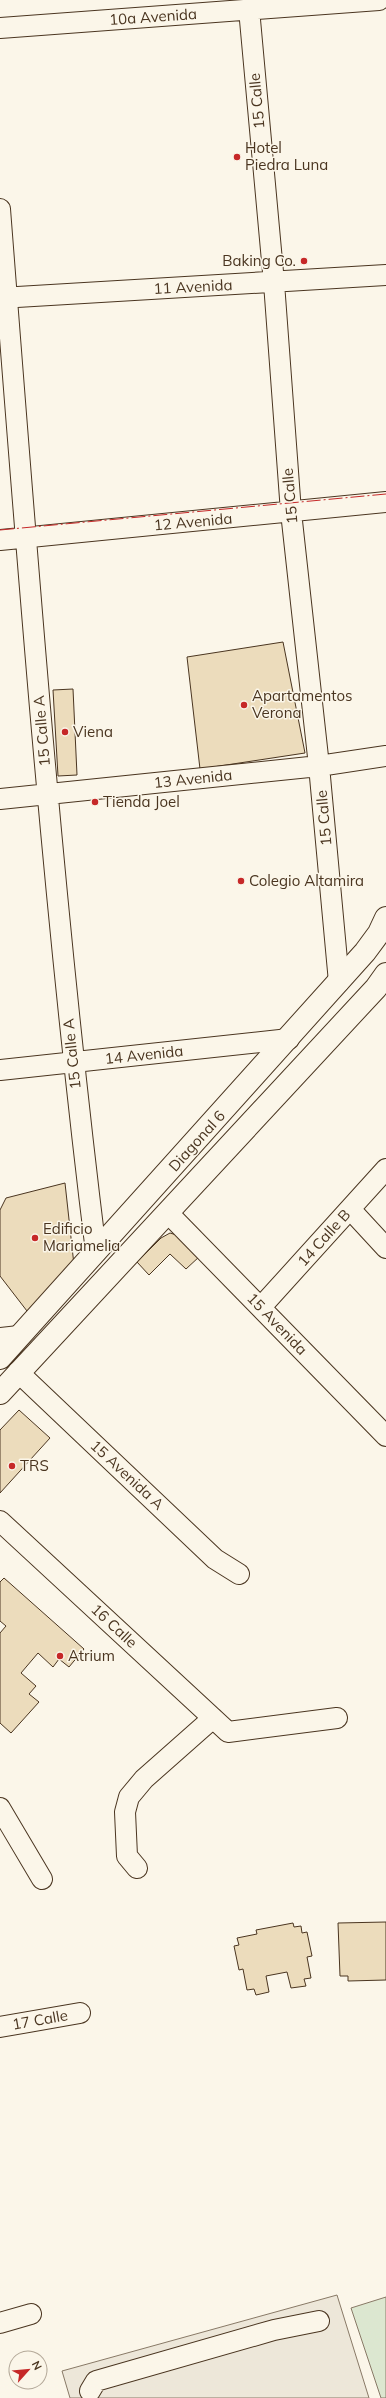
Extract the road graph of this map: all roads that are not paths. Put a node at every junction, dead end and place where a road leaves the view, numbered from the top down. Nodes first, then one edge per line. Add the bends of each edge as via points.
1 (379, 0) edge
2 (249, 9) junction
3 (0, 28) edge
4 (0, 209) edge
5 (386, 275) edge
6 (274, 283) junction
7 (4, 298) edge
8 (386, 502) edge
9 (291, 512) junction
10 (25, 538) junction
11 (0, 540) edge
12 (386, 756) edge
13 (319, 766) junction
14 (47, 793) junction
15 (0, 798) edge
16 (386, 918) edge
17 (386, 974) edge
18 (339, 982) junction
19 (289, 1038) junction
20 (73, 1063) junction
21 (0, 1070) edge
22 (386, 1169) edge
23 (350, 1209) junction
24 (168, 1213) junction
25 (386, 1248) edge
26 (96, 1252) junction
27 (261, 1307) junction
28 (10, 1337) edge
29 (0, 1358) edge
30 (18, 1372) junction
31 (0, 1393) edge
32 (386, 1436) edge
33 (0, 1521) edge
34 (239, 1574) dead end
35 (213, 1718) junction
36 (337, 1718) dead end
37 (0, 1808) edge
38 (137, 1868) dead end
39 (42, 1879) dead end
40 (80, 2013) dead end
41 (0, 2027) edge
42 (31, 2314) dead end
43 (319, 2321) dead end
44 (0, 2323) edge
45 (90, 2392) dead end

1 - 2 street, 10a Avenida
2 - 3 street, 10a Avenida
2 - 6 street, 15 Calle
4 - 7 street, 15 Calle A
5 - 6 street, 11 Avenida
6 - 7 street, 11 Avenida
6 - 9 street, 15 Calle
7 - 10 street, 15 Calle A
8 - 9 street, 12 Avenida
9 - 10 street, 12 Avenida
9 - 13 street, 15 Calle
10 - 11 street, 12 Avenida
10 - 14 street, 15 Calle A
12 - 13 street, 13 Avenida
13 - 14 street, 13 Avenida
13 - 18 street, 15 Calle
14 - 15 street, 13 Avenida
14 - 20 street, 15 Calle A
16 - 18 main road, Diagonal 6 via 379,933
17 - 24 main road, Diagonal 6 via 376,988
18 - 19 main road, Diagonal 6
19 - 20 street, 14 Avenida
19 - 26 main road, Diagonal 6
20 - 21 street, 14 Avenida
20 - 26 street, 15 Calle A
22 - 23 street, 14 Calle B
23 - 25 street
23 - 27 street, 14 Calle B
24 - 27 street, 15 Avenida
24 - 30 main road, Diagonal 6
26 - 28 main road, Diagonal 6
27 - 32 street, 15 Avenida
28 - 29 main road, Diagonal 6
30 - 31 main road, Diagonal 6
30 - 34 street, 15 Avenida A via 215,1559
33 - 35 street, 16 Calle
35 - 36 street, 16 Calle via 228,1732
35 - 38 street via 144,1779 129,1797 125,1812 127,1856
37 - 39 street
40 - 41 street, 17 Calle
42 - 44 street
43 - 45 street via 274,2330 96,2381

